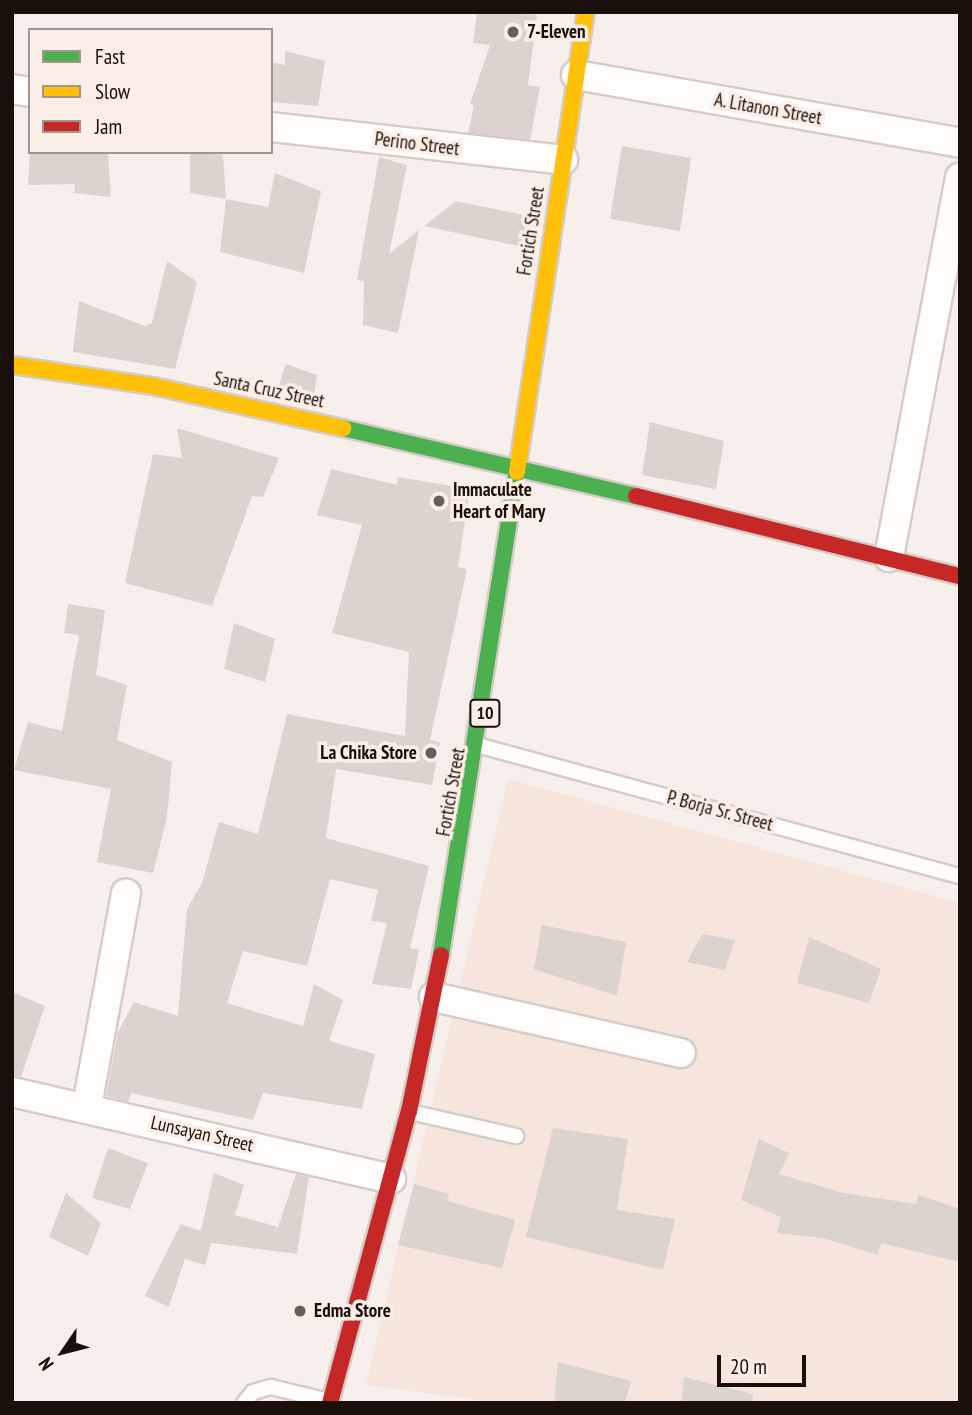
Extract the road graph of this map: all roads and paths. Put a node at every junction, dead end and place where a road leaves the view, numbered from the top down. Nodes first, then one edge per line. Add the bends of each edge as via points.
1 (586, 12) edge
2 (576, 75) junction
3 (273, 127) edge
4 (960, 143) edge
5 (563, 160) junction
6 (960, 178) edge
7 (950, 282) edge
8 (12, 365) edge
9 (515, 466) junction
10 (889, 557) junction
11 (960, 576) edge
12 (481, 746) junction
13 (960, 876) edge
14 (126, 894) dead end
15 (434, 997) junction
16 (681, 1053) dead end
17 (12, 1092) edge
18 (87, 1106) junction
19 (409, 1111) junction
20 (516, 1136) dead end
21 (391, 1179) junction
22 (330, 1402) edge
23 (244, 1403) edge

1 - 2 main road, Fortich Street / 10
2 - 4 street, A. Litanon Street
2 - 5 main road, Fortich Street / 10
3 - 5 street, Perino Street
5 - 9 main road, Fortich Street / 10
6 - 7 street
7 - 10 street
8 - 9 main road, Santa Cruz Street via 153,386
9 - 10 main road, Santa Cruz Street
9 - 12 main road, Fortich Street / 10
10 - 11 main road, Santa Cruz Street
12 - 13 lane, P. Borja Sr. Street
12 - 15 main road, Fortich Street / 10
14 - 18 street
15 - 16 street
15 - 19 main road, Fortich Street / 10
17 - 18 street, Lunsayan Street
18 - 21 street, Lunsayan Street
19 - 20 lane
19 - 21 main road, Fortich Street / 10
21 - 22 main road, Fortich Street / 10
22 - 23 lane via 271,1387 253,1392

